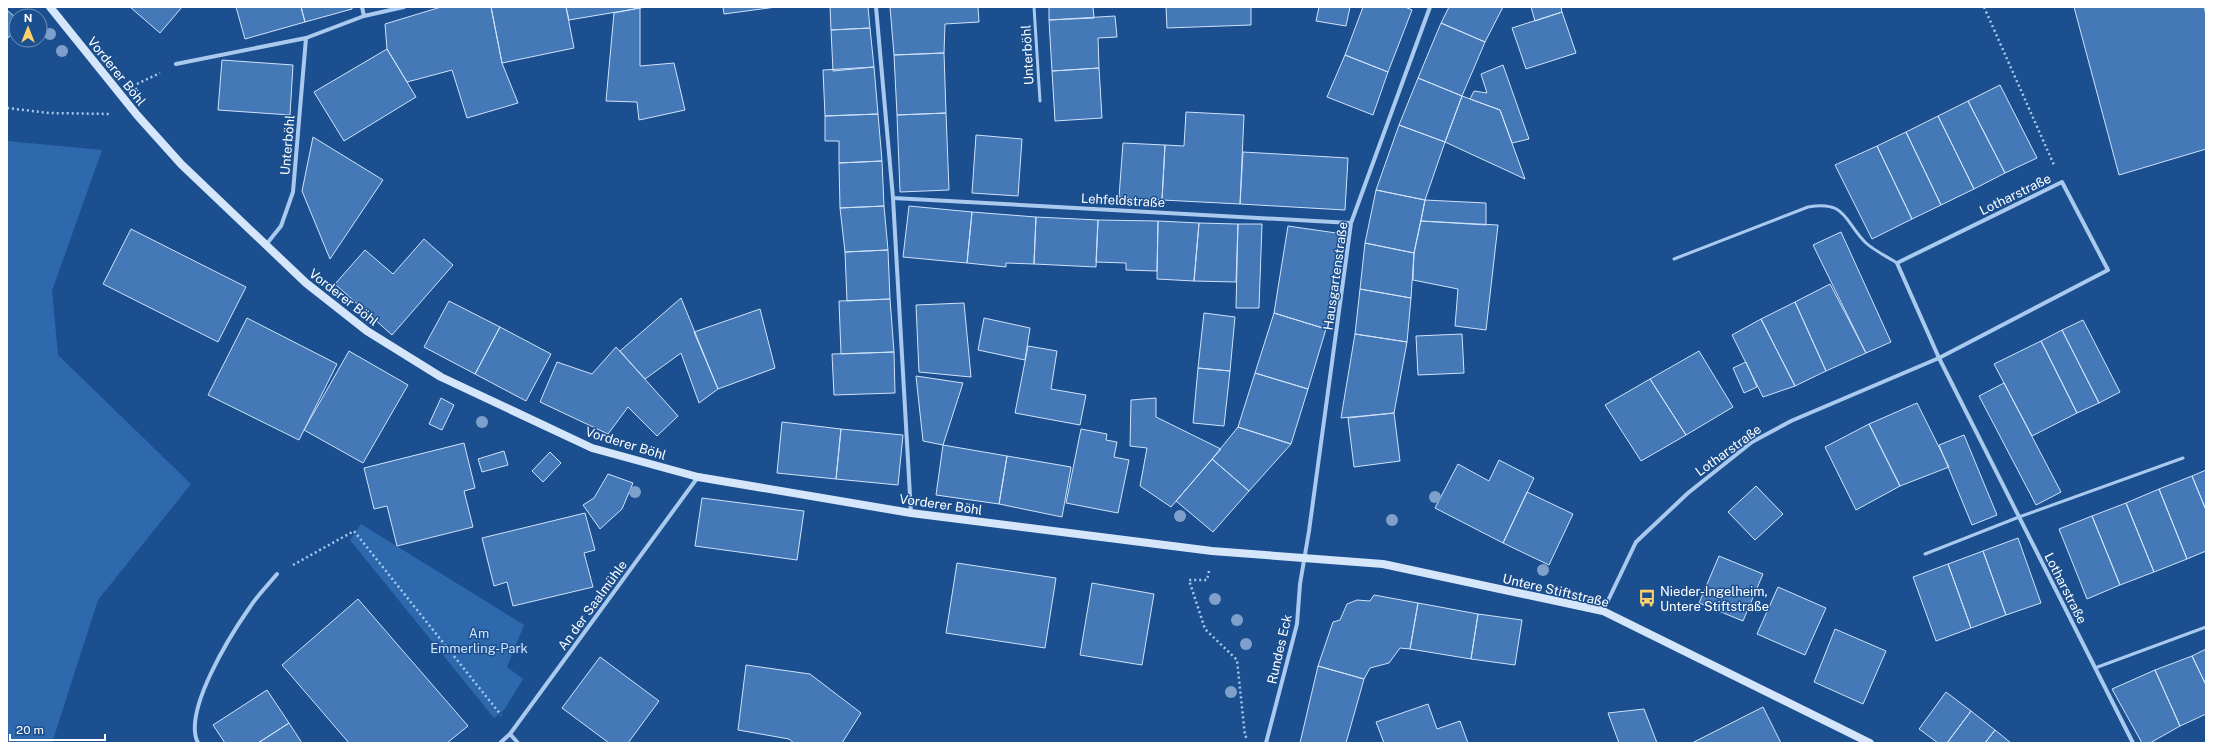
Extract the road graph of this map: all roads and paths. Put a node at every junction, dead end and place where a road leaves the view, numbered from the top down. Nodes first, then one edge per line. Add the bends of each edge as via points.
1 (50, 7) edge
2 (362, 7) edge
3 (404, 7) edge
4 (876, 7) edge
5 (1034, 7) edge
6 (1430, 7) edge
7 (1984, 7) edge
8 (364, 16) junction
9 (306, 38) junction
10 (176, 64) joint
11 (1040, 101) dead end
12 (7, 108) edge
13 (137, 115) junction
14 (2062, 182) junction
15 (893, 198) junction
16 (1351, 223) junction
17 (265, 246) junction
18 (1674, 259) dead end
19 (1897, 263) junction
20 (1940, 358) junction
21 (2183, 458) dead end
22 (698, 477) junction
23 (911, 513) junction
24 (2020, 517) junction
25 (1212, 551) junction
26 (1925, 554) dead end
27 (1305, 559) junction
28 (277, 574) joint
29 (1603, 611) junction
30 (2206, 627) edge
31 (2095, 668) junction
32 (510, 734) junction
33 (1250, 740) dead end
34 (198, 743) edge
35 (500, 743) edge
36 (518, 743) edge
37 (1266, 743) edge
38 (1870, 743) edge
39 (2132, 743) edge

1 - 13 main road, Vorderer Böhl
2 - 8 street
3 - 8 street
4 - 15 street
5 - 11 lane, Unterböhl
6 - 16 street, Hausgartenstraße
7 - 14 path
8 - 9 street
9 - 10 street
9 - 17 street, Unterböhl via 293,192 281,226
10 - 13 path via 137,84
12 - 13 path via 49,113
13 - 17 main road, Vorderer Böhl via 181,164
14 - 19 street, Lotharstraße
14 - 20 street, Lotharstraße via 2108,270
15 - 16 street, Lehfeldstraße
15 - 23 street
16 - 27 street, Hausgartenstraße
17 - 22 main road, Vorderer Böhl via 306,283 367,331 441,377 592,448
18 - 19 lane via 1808,207 1824,204 1833,206 1844,215 1865,242
19 - 20 street, Lotharstraße
20 - 24 street, Lotharstraße
20 - 29 street, Lotharstraße via 1791,421 1752,442 1688,493 1636,542
21 - 24 lane
22 - 23 main road, Vorderer Böhl
22 - 32 street, An der Saalmühle
23 - 25 main road, Vorderer Böhl
24 - 26 lane
24 - 31 street, Lotharstraße
25 - 27 main road, Vorderer Böhl
25 - 33 path via 1207,580 1189,580 1205,628 1237,660 1245,736
27 - 29 main road, Untere Stiftstraße via 1383,564
27 - 37 street, Rundes Eck via 1297,624
28 - 32 path via 354,532 500,713
28 - 34 street via 250,606 219,658 199,700 195,737
29 - 38 main road, Untere Stiftstraße
30 - 31 lane
31 - 39 street, Lotharstraße
32 - 35 street
32 - 36 street

